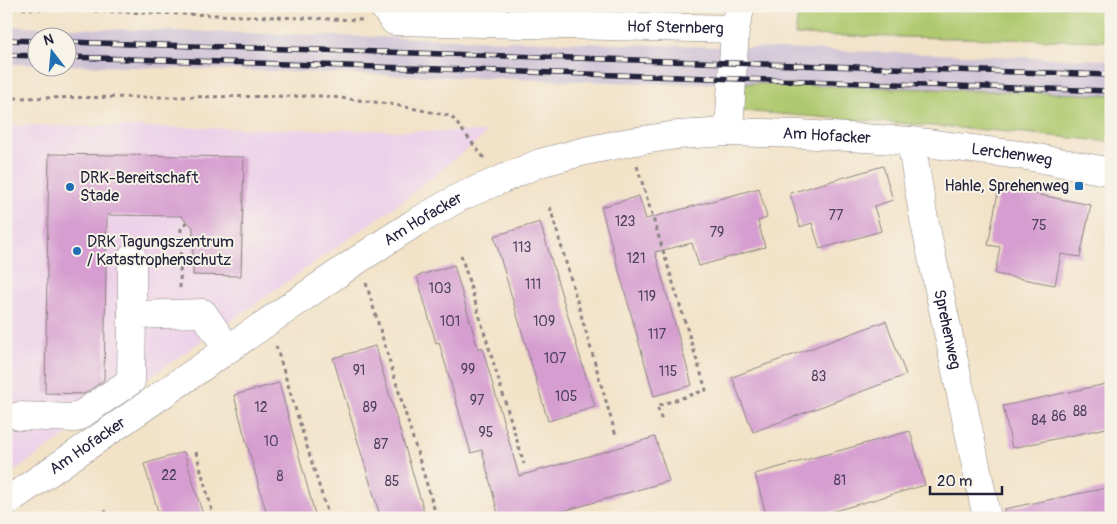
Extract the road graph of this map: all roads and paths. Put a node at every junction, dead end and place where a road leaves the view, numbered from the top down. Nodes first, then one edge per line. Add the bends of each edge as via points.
1 (6, 8) edge
2 (389, 14) edge
3 (738, 18) edge
4 (6, 98) edge
5 (729, 132) junction
6 (911, 141) junction
7 (630, 142) junction
8 (1111, 172) edge
9 (501, 180) junction
10 (550, 207) dead end
11 (187, 221) dead end
12 (462, 255) dead end
13 (132, 257) dead end
14 (358, 259) junction
15 (180, 314) junction
16 (132, 315) junction
17 (269, 321) junction
18 (228, 349) junction
19 (19, 416) dead end
20 (662, 422) dead end
21 (616, 436) dead end
22 (196, 452) dead end
23 (524, 464) dead end
24 (6, 502) edge
25 (105, 510) dead end
26 (107, 518) edge
27 (214, 518) edge
28 (329, 518) edge
29 (437, 518) edge
30 (987, 518) edge

1 - 2 path
2 - 3 street, Hof Sternberg
3 - 5 street
4 - 9 path via 324,96 390,104 451,116
5 - 6 street, Am Hofacker
5 - 7 street, Am Hofacker
6 - 8 street, Lerchenweg via 1027,156
6 - 30 street, Sprehenweg via 923,214
7 - 9 street, Am Hofacker via 540,163
7 - 20 path via 706,390 657,406
9 - 14 street, Am Hofacker via 460,197
10 - 21 path
11 - 15 path via 181,229
12 - 23 path
13 - 16 street
14 - 17 street, Am Hofacker
14 - 29 path
15 - 16 street
15 - 18 street via 203,313
16 - 19 street via 131,381 76,418
17 - 18 street, Am Hofacker
17 - 28 path
18 - 24 street, Am Hofacker
22 - 27 path
25 - 26 path

